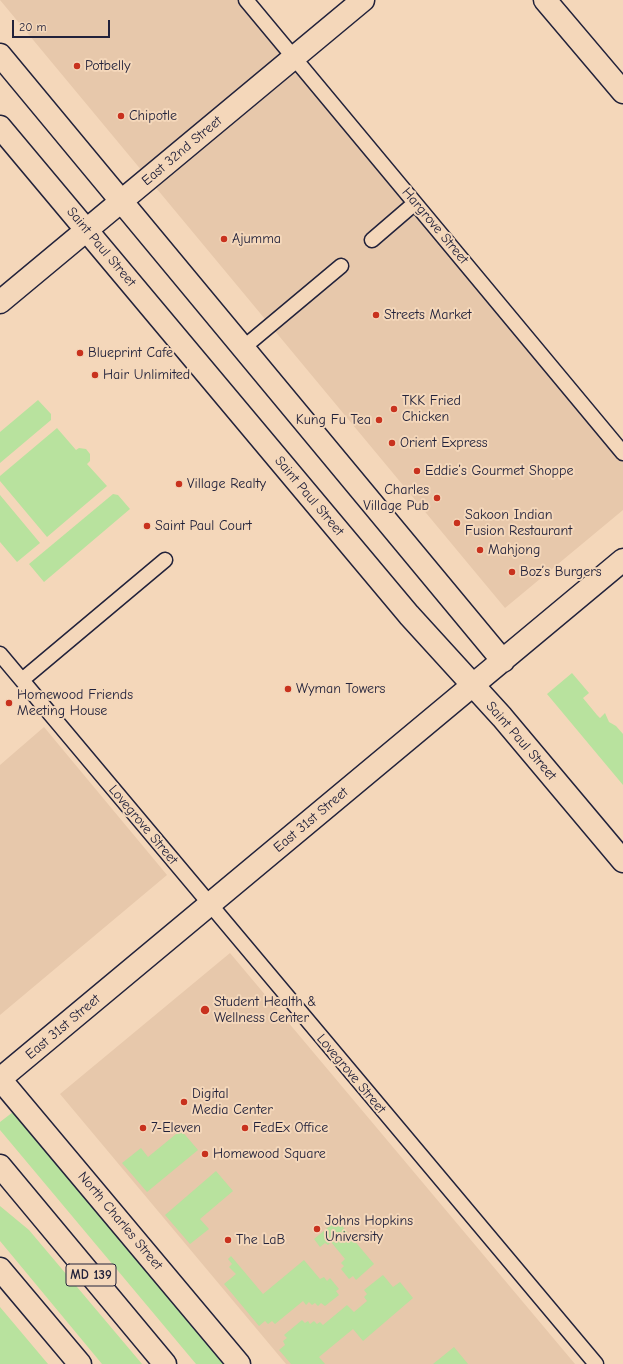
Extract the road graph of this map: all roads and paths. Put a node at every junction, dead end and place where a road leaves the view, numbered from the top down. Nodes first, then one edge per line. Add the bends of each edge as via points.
1 (246, 0) edge
2 (363, 0) edge
3 (545, 0) edge
4 (0, 55) edge
5 (295, 57) junction
6 (623, 92) edge
7 (0, 127) edge
8 (121, 201) junction
9 (415, 203) junction
10 (86, 230) junction
11 (372, 240) dead end
12 (341, 266) dead end
13 (0, 302) edge
14 (244, 348) junction
15 (623, 453) edge
16 (165, 560) dead end
17 (623, 560) edge
18 (0, 654) edge
19 (503, 661) junction
20 (22, 680) junction
21 (473, 686) junction
22 (623, 861) edge
23 (210, 904) junction
24 (0, 1079) edge
25 (0, 1166) edge
26 (0, 1269) edge
27 (80, 1364) edge
28 (165, 1364) edge
29 (239, 1364) edge
30 (596, 1364) edge

1 - 5 lane, Hargrove Street
2 - 5 street, East 32nd Street
3 - 6 street
4 - 8 street
5 - 8 street, East 32nd Street
5 - 9 lane, Hargrove Street
7 - 10 street, Saint Paul Street
8 - 10 street, East 32nd Street
8 - 14 street
9 - 11 lane
9 - 15 lane, Hargrove Street
10 - 13 street, East 32nd Street
10 - 21 street, Saint Paul Street via 409,615
12 - 14 lane
14 - 19 street
16 - 20 lane
17 - 19 street, East 31st Street
18 - 20 lane, Lovegrove Street
19 - 21 street, East 31st Street
20 - 23 lane, Lovegrove Street
21 - 22 street, Saint Paul Street
21 - 23 street, East 31st Street
23 - 24 street, East 31st Street
23 - 30 lane, Lovegrove Street
24 - 29 street, North Charles Street
25 - 28 street, MD 139
26 - 27 street

